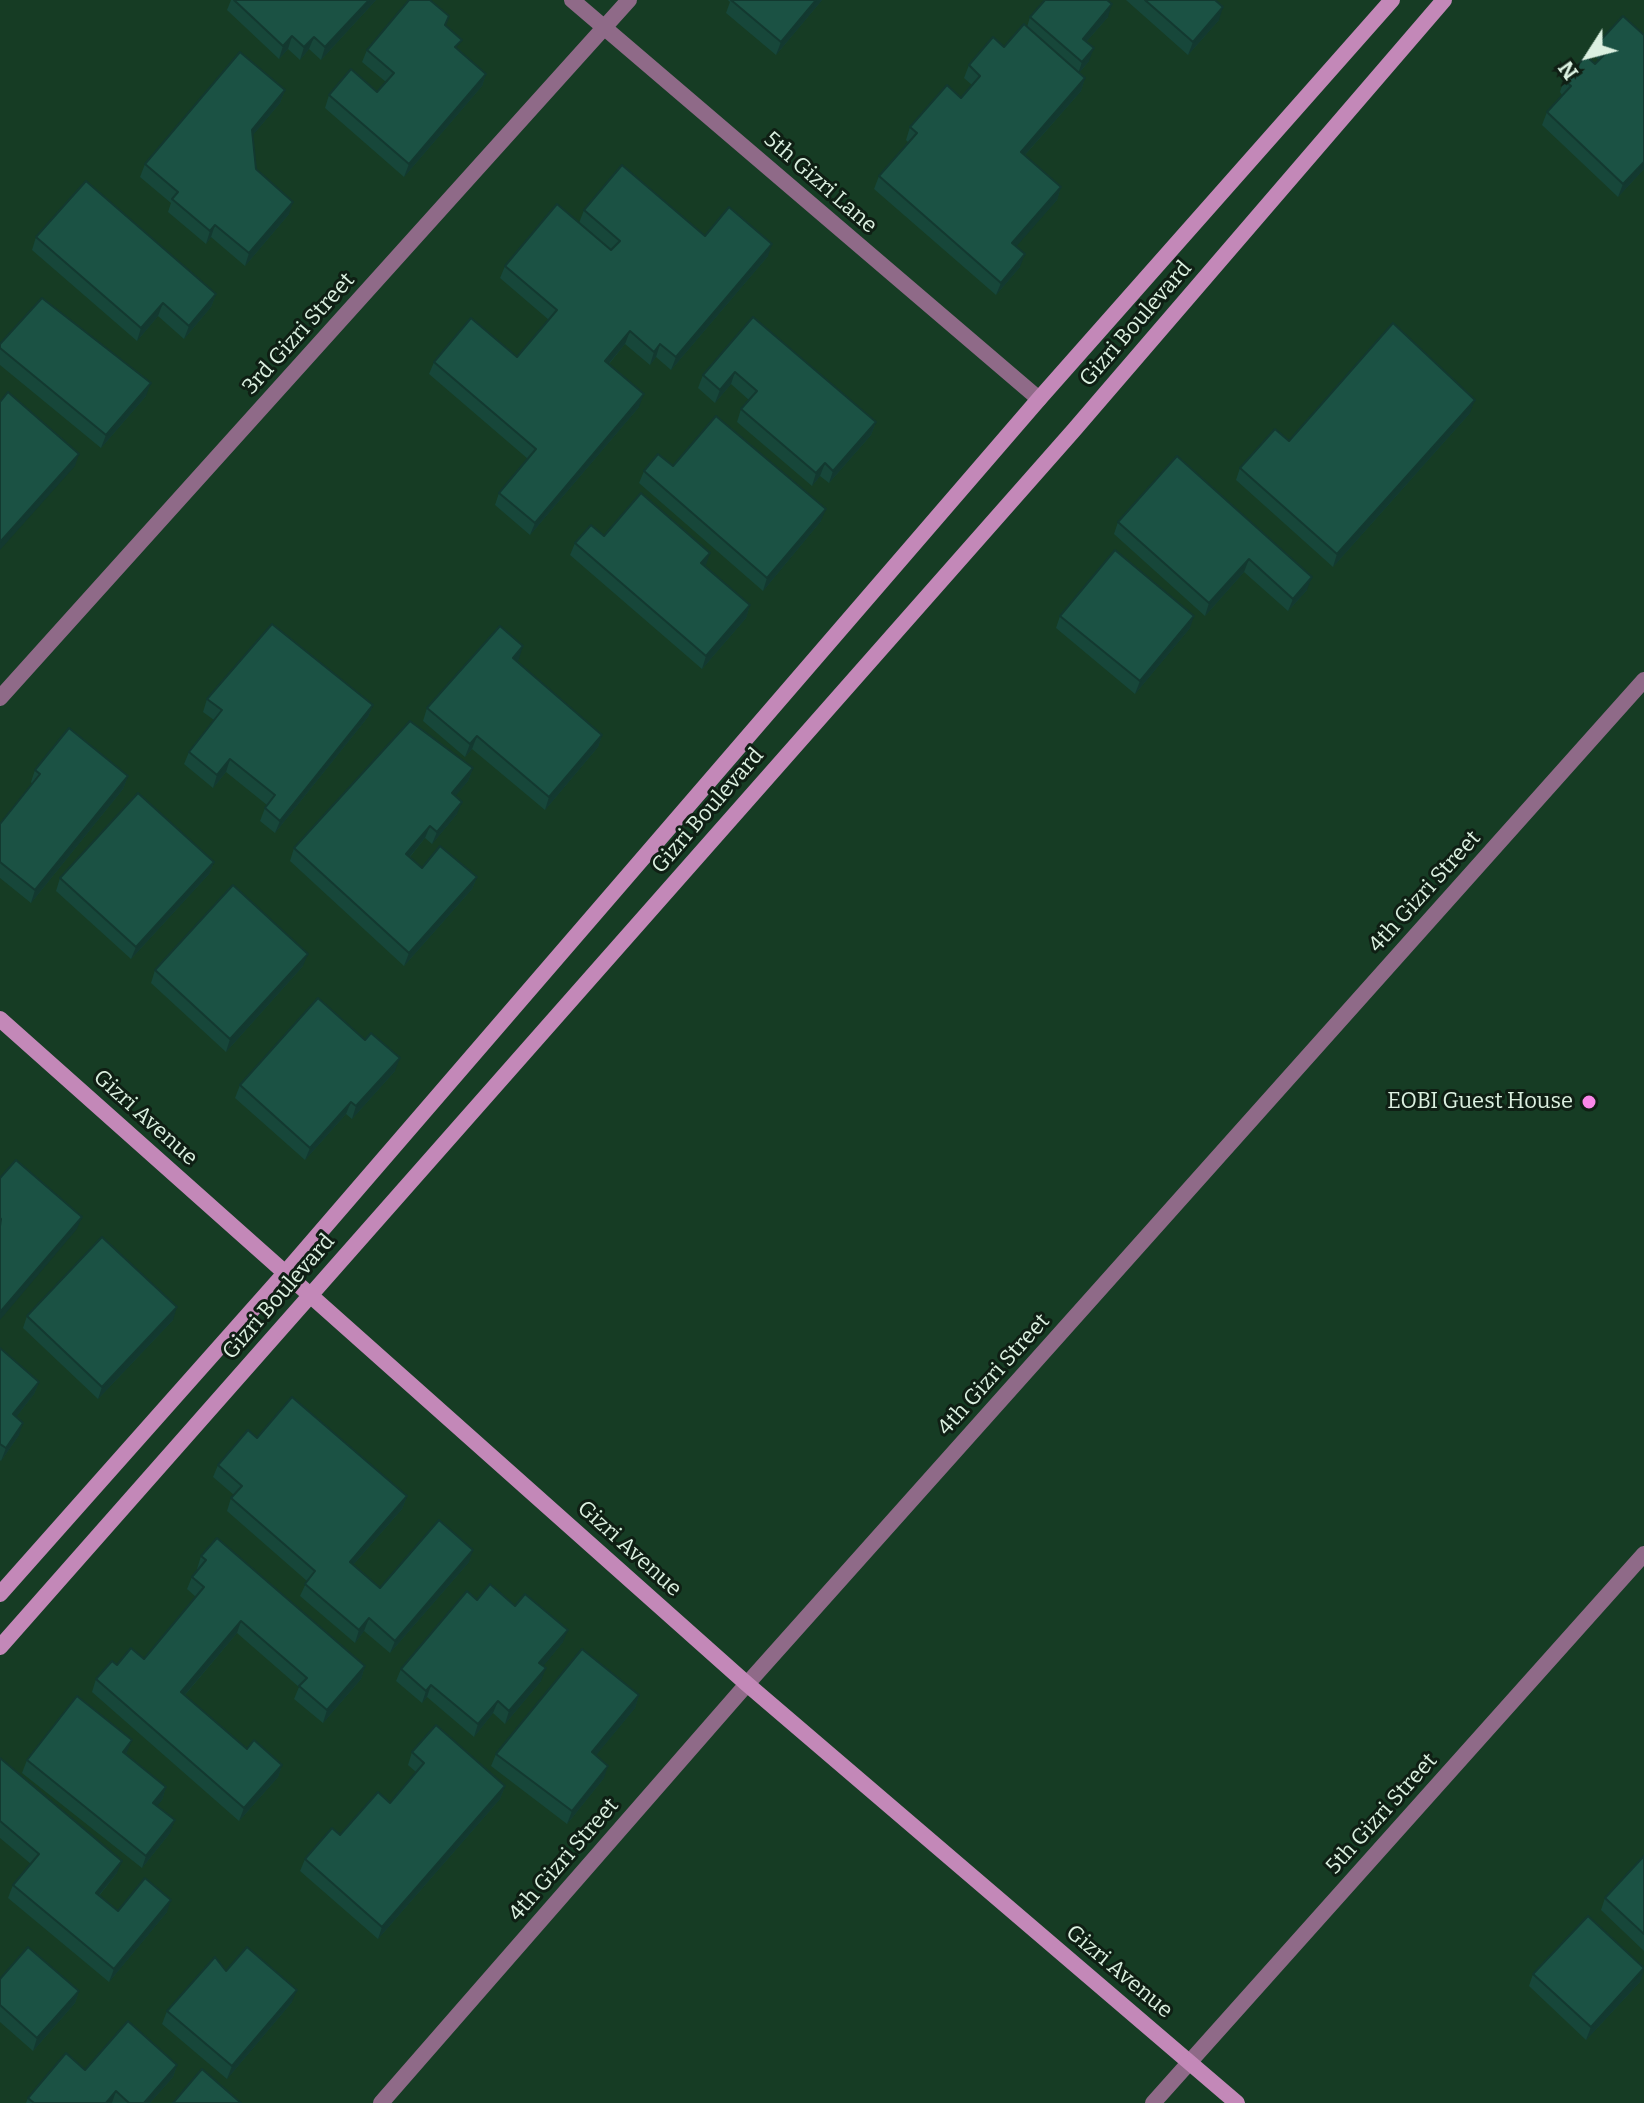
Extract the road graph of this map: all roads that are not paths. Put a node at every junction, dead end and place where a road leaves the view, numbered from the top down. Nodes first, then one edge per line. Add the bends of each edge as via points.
1 (572, 0) edge
2 (629, 0) edge
3 (1392, 0) edge
4 (1444, 0) edge
5 (605, 28) junction
6 (1039, 399) junction
7 (1644, 680) edge
8 (0, 698) edge
9 (0, 1019) edge
10 (285, 1273) junction
11 (311, 1295) junction
12 (1644, 1554) edge
13 (0, 1594) edge
14 (0, 1647) edge
15 (747, 1684) junction
16 (1190, 2061) junction
17 (381, 2103) edge
18 (1153, 2103) edge
19 (1237, 2103) edge

1 - 5 street, 5th Gizri Lane
2 - 5 street, 3rd Gizri Street
3 - 6 main road, Gizri Boulevard
4 - 11 main road, Gizri Boulevard via 1074,430
5 - 6 street, 5th Gizri Lane
5 - 8 street, 3rd Gizri Street
6 - 10 main road, Gizri Boulevard
7 - 15 street, 4th Gizri Street
9 - 10 main road, Gizri Avenue
10 - 11 main road, Gizri Avenue
10 - 13 main road, Gizri Boulevard
11 - 14 main road, Gizri Boulevard
11 - 15 main road, Gizri Avenue
12 - 16 street, 5th Gizri Street
15 - 16 main road, Gizri Avenue
15 - 17 street, 4th Gizri Street
16 - 18 street, 5th Gizri Street
16 - 19 main road, Gizri Avenue

